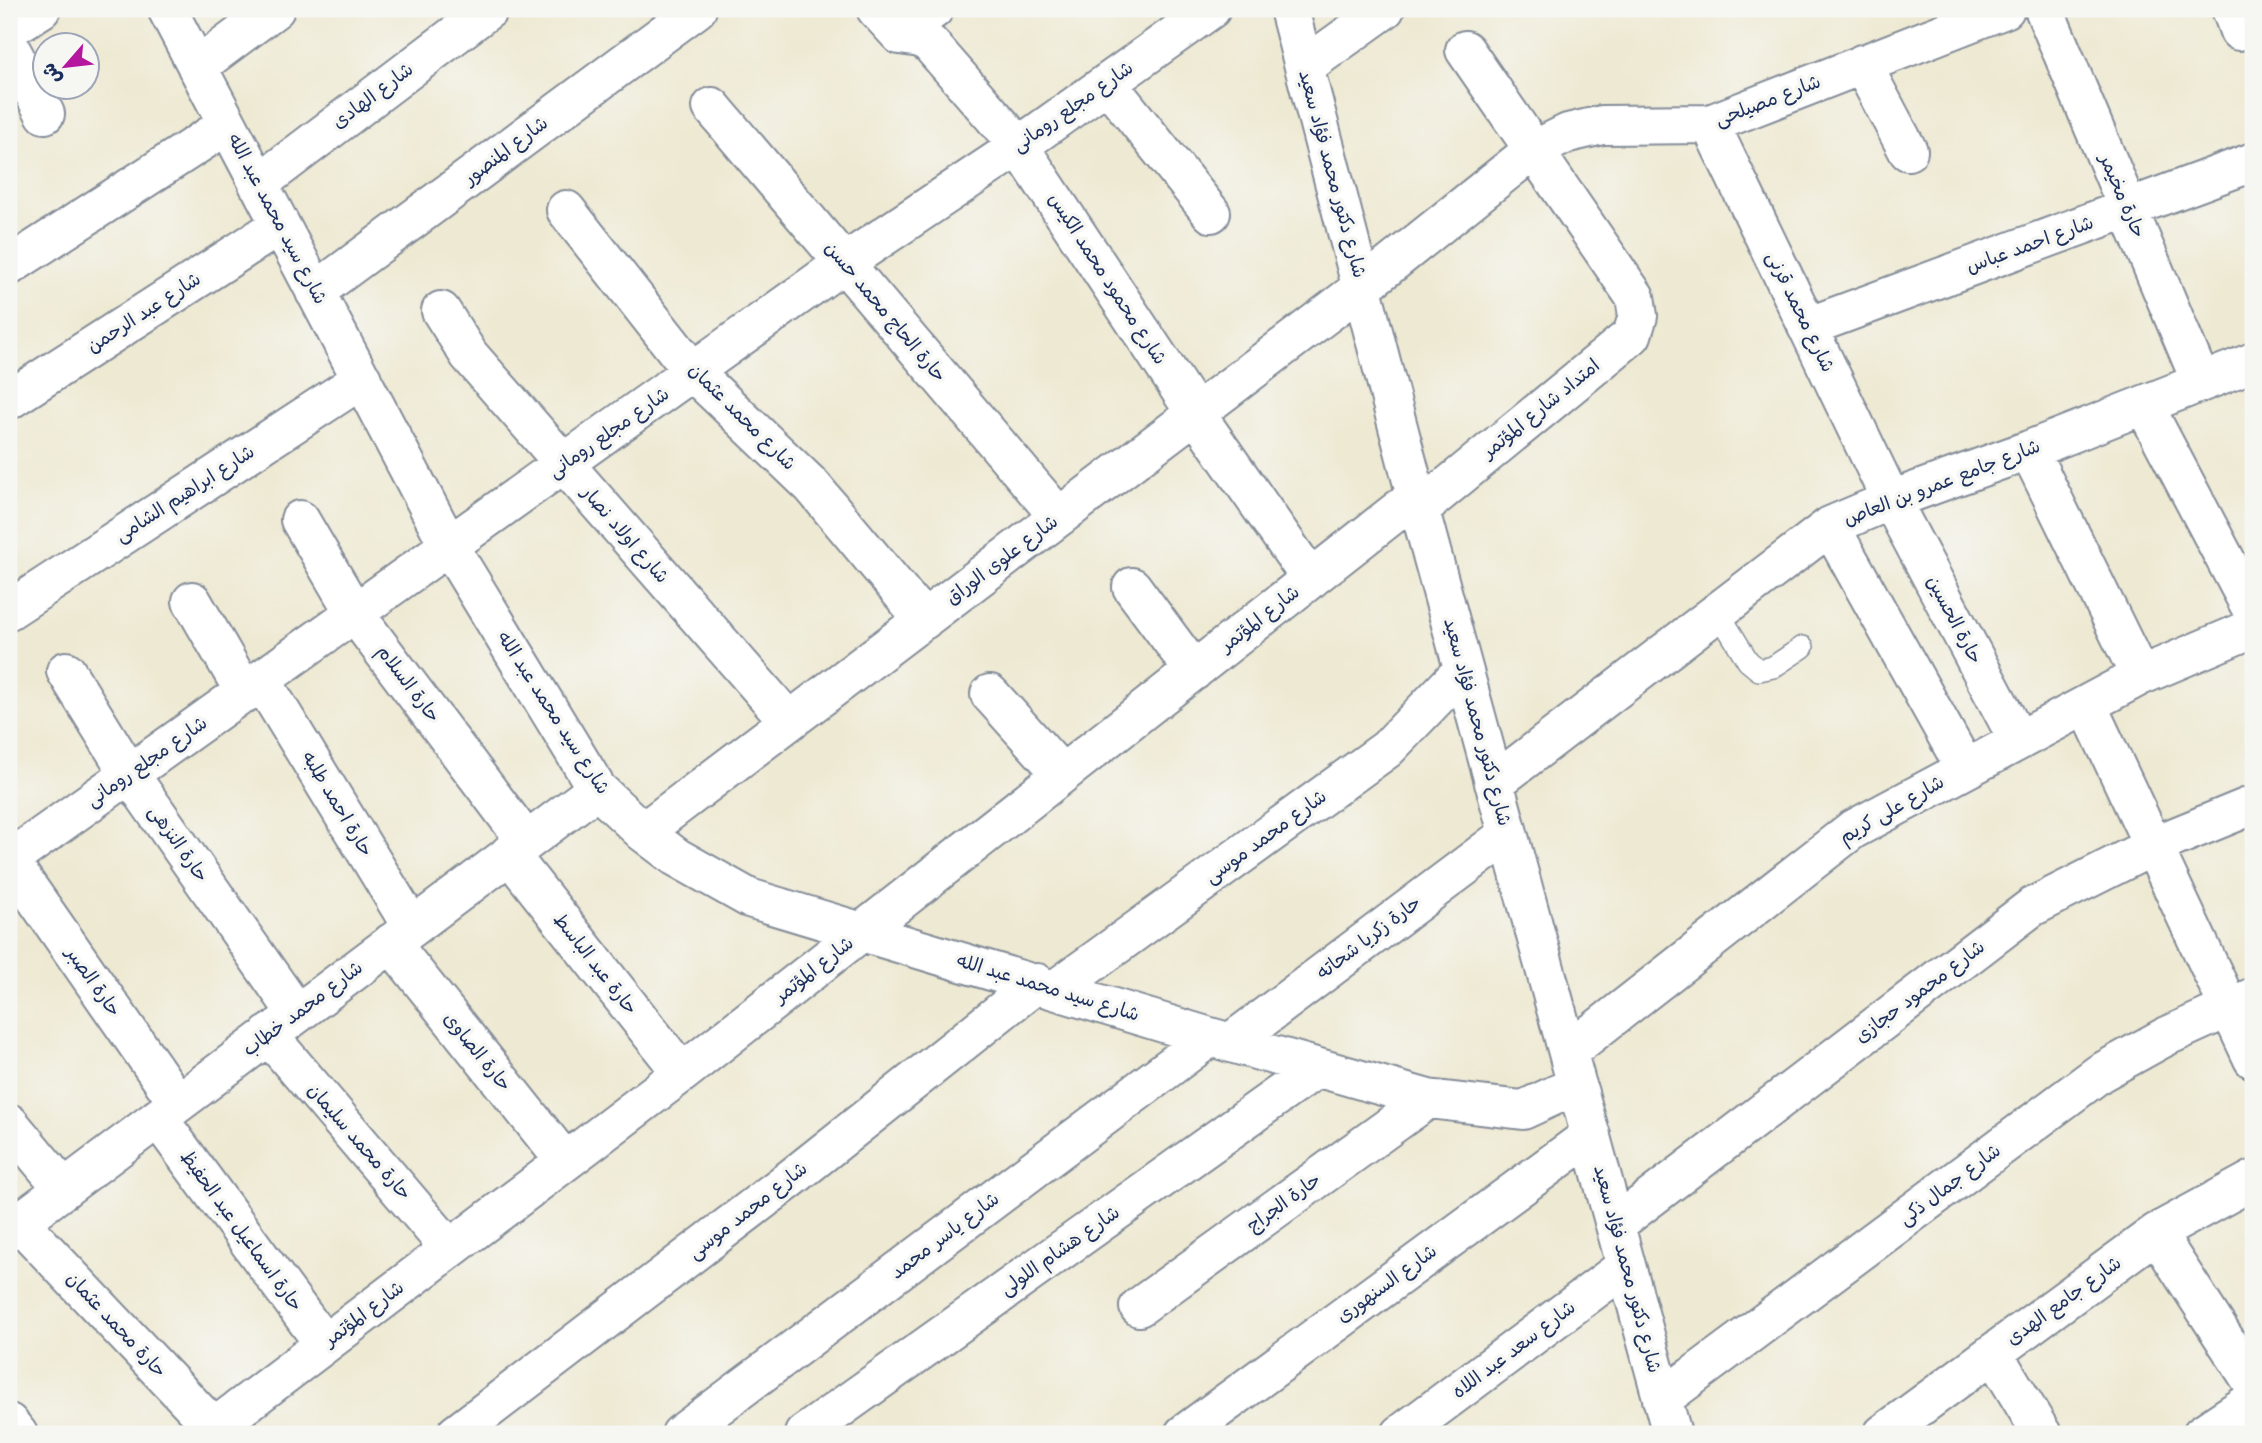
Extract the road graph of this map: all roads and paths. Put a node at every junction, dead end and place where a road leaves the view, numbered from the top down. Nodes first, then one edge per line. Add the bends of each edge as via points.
1 (41, 9) edge
2 (167, 9) edge
3 (275, 9) edge
4 (489, 9) edge
5 (697, 9) edge
6 (934, 9) edge
7 (1211, 9) edge
8 (1289, 9) edge
9 (1385, 9) edge
10 (2005, 9) edge
11 (2044, 9) edge
12 (888, 22) edge
13 (9, 30) edge
14 (9, 46) edge
15 (1465, 50) dead end
16 (1862, 64) junction
17 (197, 67) junction
18 (1304, 67) junction
19 (1107, 83) junction
20 (712, 107) dead end
21 (45, 114) dead end
22 (1710, 124) junction
23 (227, 125) junction
24 (1019, 146) junction
25 (1532, 151) junction
26 (1908, 151) dead end
27 (2253, 162) edge
28 (258, 184) junction
29 (2128, 208) junction
30 (566, 210) dead end
31 (1211, 213) dead end
32 (279, 226) junction
33 (844, 263) junction
34 (9, 266) edge
35 (1361, 288) junction
36 (315, 292) junction
37 (442, 311) dead end
38 (1807, 327) junction
39 (2253, 362) edge
40 (694, 373) junction
41 (362, 379) junction
42 (2201, 382) junction
43 (9, 400) edge
44 (2144, 405) junction
45 (1196, 414) junction
46 (2029, 450) junction
47 (564, 466) junction
48 (1891, 500) junction
49 (1418, 502) junction
50 (1059, 517) junction
51 (300, 520) dead end
52 (1830, 526) junction
53 (449, 547) junction
54 (1311, 579) junction
55 (1132, 587) dead end
56 (192, 601) dead end
57 (9, 610) edge
58 (1718, 612) junction
59 (2253, 612) edge
60 (355, 614) junction
61 (924, 620) junction
62 (2253, 628) edge
63 (1803, 647) dead end
64 (1463, 670) junction
65 (66, 671) dead end
66 (1194, 671) junction
67 (2140, 676) junction
68 (253, 687) junction
69 (990, 694) dead end
70 (2087, 705) junction
71 (789, 721) junction
72 (2018, 740) junction
73 (1965, 768) junction
74 (1062, 774) junction
75 (130, 775) junction
76 (1494, 783) junction
77 (597, 789) junction
78 (2253, 805) edge
79 (643, 832) junction
80 (1508, 834) junction
81 (2153, 846) junction
82 (517, 848) junction
83 (9, 860) edge
84 (862, 933) junction
85 (401, 935) junction
86 (1047, 986) junction
87 (2242, 1002) edge
88 (282, 1024) junction
89 (1220, 1040) junction
90 (2253, 1059) edge
91 (1317, 1068) junction
92 (1573, 1069) junction
93 (682, 1073) junction
94 (1428, 1099) junction
95 (168, 1111) junction
96 (9, 1123) edge
97 (1591, 1135) junction
98 (564, 1160) junction
99 (2253, 1180) edge
100 (64, 1189) junction
101 (1615, 1225) junction
102 (14, 1226) edge
103 (2156, 1233) junction
104 (450, 1249) junction
105 (1626, 1266) junction
106 (1139, 1307) dead end
107 (324, 1344) junction
108 (1993, 1353) junction
109 (2253, 1383) edge
110 (2253, 1400) edge
111 (1660, 1420) edge
112 (9, 1423) edge
113 (210, 1431) edge
114 (18, 1434) edge
115 (456, 1434) edge
116 (681, 1434) edge
117 (804, 1434) edge
118 (1184, 1434) edge
119 (1401, 1434) edge
120 (1883, 1434) edge
121 (2042, 1434) edge
122 (2202, 1434) edge

1 - 13 street
2 - 17 street, شارع سيد محمد عبد الله
3 - 17 street
4 - 28 street, شارع الهادى
5 - 36 street, شارع المنصور
6 - 12 street
7 - 19 street, شارع مجلع رومانى
8 - 18 street, شارع دكتور محمد فؤاد سعيد
9 - 18 street
10 - 16 street, شارع مصيلحى
11 - 29 street, حارة مخيمر
12 - 24 street, شارع محمود محمد الكيس via 930,44
14 - 21 street
15 - 25 street
16 - 22 street, شارع مصيلحى
16 - 26 street
17 - 23 street, شارع سيد محمد عبد الله
18 - 35 street, شارع دكتور محمد فؤاد سعيد
19 - 24 street, شارع مجلع رومانى
19 - 31 street
20 - 33 street, حارة الحاج محمد حسن
22 - 25 street, شارع مصيلحى via 1602,125 1568,133
22 - 38 street, شارع محمد قرنى
23 - 28 street, شارع سيد محمد عبد الله
23 - 34 street
24 - 33 street, شارع مجلع رومانى
24 - 45 street, شارع محمود محمد الكيس
25 - 35 street, شارع مصيلحى
25 - 49 street, امتداد شارع المؤتمر via 1635,298 1638,316 1632,335
27 - 29 street, شارع احمد عباس
28 - 32 street, شارع سيد محمد عبد الله
29 - 38 street, شارع احمد عباس
29 - 42 street, حارة مخيمر
30 - 40 street, شارع محمد عثمان
32 - 36 street, شارع سيد محمد عبد الله
32 - 43 street, شارع عبد الرحمن
33 - 40 street, شارع مجلع رومانى
33 - 50 street, حارة الحاج محمد حسن
35 - 45 street, شارع علوى الوراق
35 - 49 street, شارع دكتور محمد فؤاد سعيد
36 - 41 street, شارع سيد محمد عبد الله
37 - 47 street, شارع اولاد نصار via 470,355
38 - 48 street, شارع محمد قرنى
39 - 42 street, شارع جامع عمرو بن العاص
40 - 47 street, شارع مجلع رومانى
40 - 61 street, شارع محمد عثمان via 812,486
41 - 53 street, شارع سيد محمد عبد الله
41 - 57 street, شارع ابراهيم الشامى
42 - 44 street, شارع جامع عمرو بن العاص
44 - 46 street, شارع جامع عمرو بن العاص
44 - 59 street
45 - 50 street, شارع علوى الوراق
45 - 54 street, شارع محمود محمد الكيس
46 - 48 street, شارع جامع عمرو بن العاص
46 - 67 street
47 - 53 street, شارع مجلع رومانى
47 - 71 street, شارع اولاد نصار
48 - 52 street, شارع جامع عمرو بن العاص
48 - 72 street, حارة الحسين
49 - 54 street, شارع المؤتمر
49 - 64 street, شارع دكتور محمد فؤاد سعيد
50 - 61 street, شارع علوى الوراق
51 - 60 street, حارة السلام
52 - 58 street, شارع جامع عمرو بن العاص
52 - 73 street
53 - 60 street, شارع مجلع رومانى
53 - 77 street, شارع سيد محمد عبد الله
54 - 66 street, شارع المؤتمر
55 - 66 street
56 - 68 street, حارة احمد طلبه
58 - 63 lane via 1748,661 1759,670 1773,667
58 - 76 street, شارع جامع عمرو بن العاص
60 - 68 street, شارع مجلع رومانى
60 - 82 street, حارة السلام
61 - 71 street, شارع علوى الوراق
62 - 67 street, شارع على كريم
64 - 76 street, شارع دكتور محمد فؤاد سعيد
64 - 86 street, شارع محمد موسى via 1387,749
65 - 75 street, حارة النزهى
66 - 74 street, شارع المؤتمر
67 - 70 street, شارع على كريم
68 - 75 street, شارع مجلع رومانى
68 - 85 street, حارة احمد طلبه
69 - 74 street
70 - 72 street, شارع على كريم
70 - 81 street
71 - 79 street, شارع علوى الوراق
72 - 73 street, شارع على كريم
73 - 92 street, شارع على كريم via 1852,830
74 - 84 street, شارع المؤتمر
75 - 83 street, شارع مجلع رومانى
75 - 88 street, حارة النزهى
76 - 80 street, شارع دكتور محمد فؤاد سعيد
77 - 79 street, شارع سيد محمد عبد الله
77 - 82 street, شارع محمد خطاب
78 - 81 street, شارع محمود حجازى
79 - 84 street, شارع سيد محمد عبد الله via 676,858 749,898
80 - 89 street, حارة زكريا شحاته
80 - 92 street, شارع دكتور محمد فؤاد سعيد
81 - 87 street
81 - 101 street, شارع محمود حجازى via 2032,906
82 - 85 street, شارع محمد خطاب
82 - 93 street, حارة عبد الباسط
83 - 95 street, حارة الصبر
84 - 86 street, شارع سيد محمد عبد الله
84 - 93 street, شارع المؤتمر
85 - 88 street, شارع محمد خطاب
85 - 98 street, حارة الصاوى
86 - 89 street, شارع سيد محمد عبد الله
86 - 115 street, شارع محمد موسى
87 - 90 street
87 - 111 street, شارع جمال ذكى via 2100,1073
88 - 95 street, شارع محمد خطاب
88 - 104 street, حارة محمد سليمان
89 - 91 street, شارع سيد محمد عبد الله
89 - 116 street, شارع ياسر محمد
91 - 94 street, شارع سيد محمد عبد الله
91 - 117 street, شارع هشام اللولى
92 - 94 street, شارع سيد محمد عبد الله via 1523,1110
92 - 97 street, شارع دكتور محمد فؤاد سعيد
93 - 98 street, شارع المؤتمر
94 - 106 street, حارة الجراج
95 - 100 street, شارع محمد خطاب
95 - 107 street, حارة اسماعيل عبد الحفيظ
96 - 100 street
97 - 101 street, شارع دكتور محمد فؤاد سعيد
97 - 118 street, شارع السنهورى
98 - 104 street, شارع المؤتمر
99 - 103 street, شارع جامع الهدى
100 - 102 street, شارع محمد خطاب
101 - 105 street, شارع دكتور محمد فؤاد سعيد
102 - 113 street, حارة محمد عثمان
103 - 108 street, شارع جامع الهدى
103 - 109 street
104 - 107 street, شارع المؤتمر
105 - 111 street, شارع دكتور محمد فؤاد سعيد
105 - 119 street, شارع سعد عبد اللاه
107 - 113 street, شارع المؤتمر
108 - 120 street, شارع جامع الهدى
108 - 121 street
110 - 122 street
112 - 114 street

